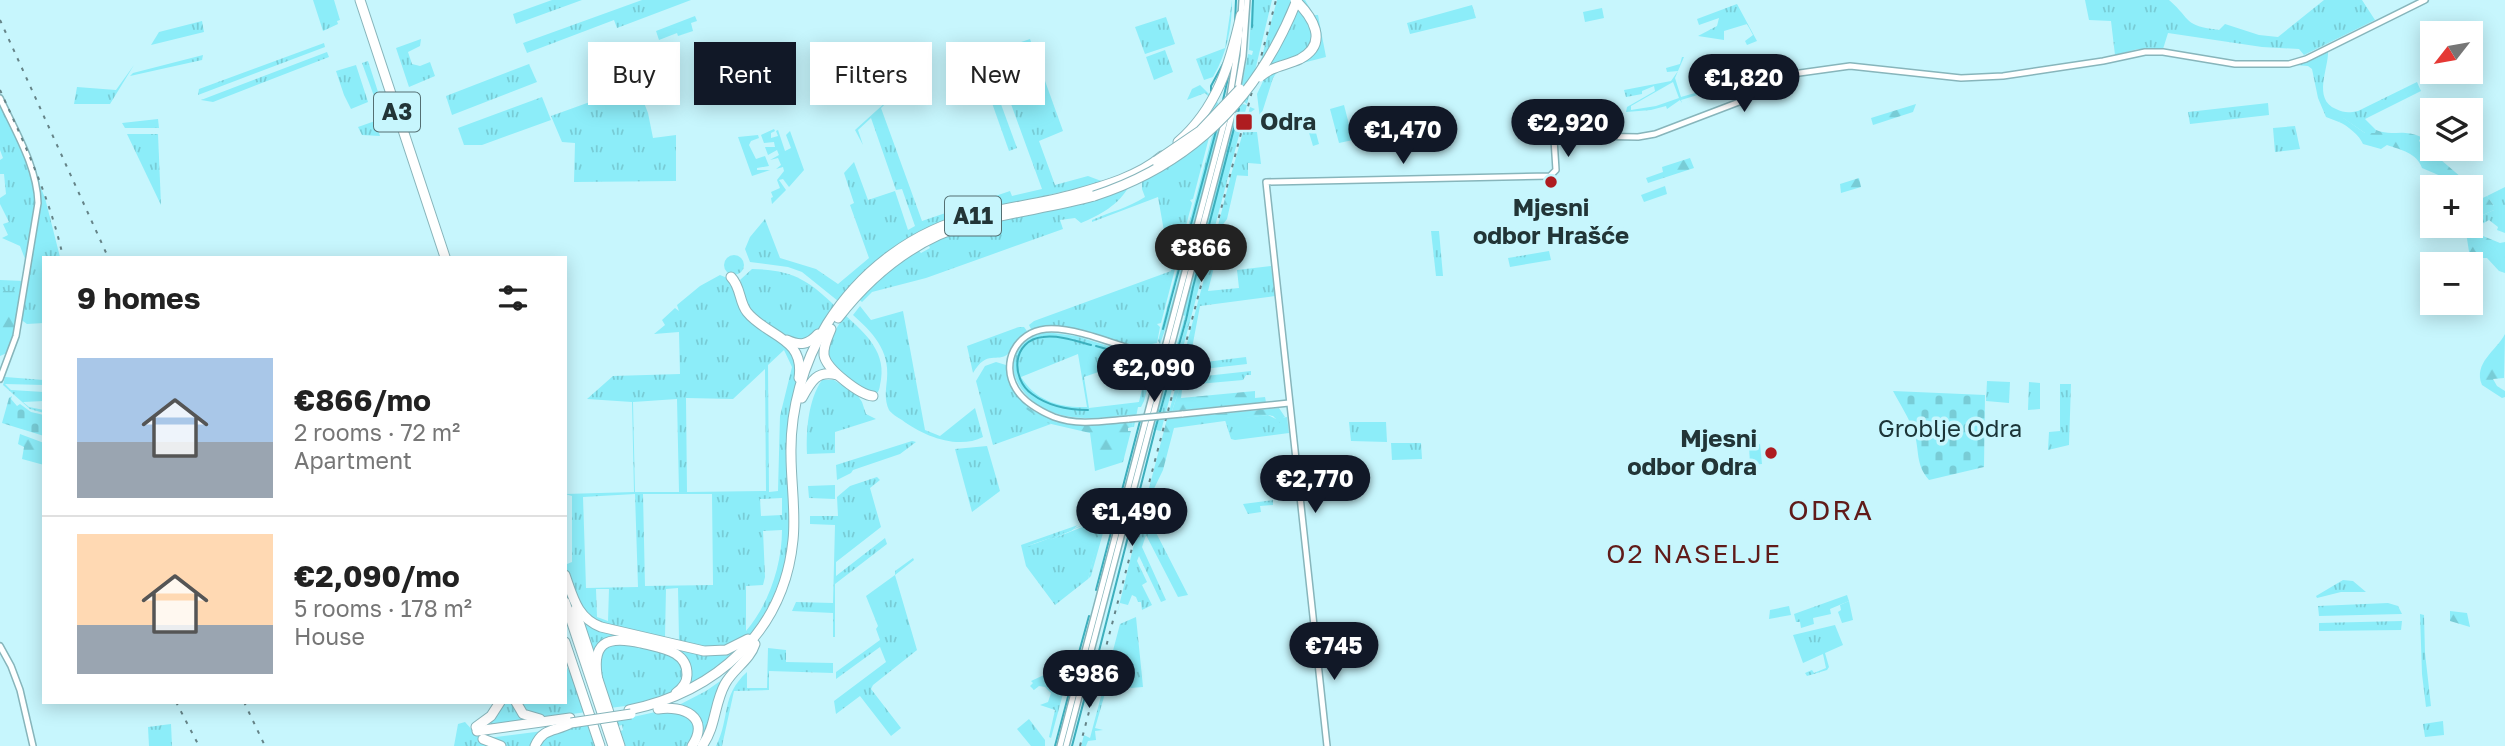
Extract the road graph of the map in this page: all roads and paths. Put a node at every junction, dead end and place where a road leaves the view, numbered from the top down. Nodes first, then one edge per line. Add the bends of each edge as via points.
1 (360, 0) edge
2 (366, 0) edge
3 (1242, 0) edge
4 (1247, 0) edge
5 (1294, 0) edge
6 (2424, 0) edge
7 (1241, 15) junction
8 (1251, 86) junction
9 (0, 99) edge
10 (1156, 161) junction
11 (1093, 193) junction
12 (445, 256) edge
13 (451, 256) edge
14 (736, 276) dead end
15 (829, 327) junction
16 (782, 338) junction
17 (1167, 339) junction
18 (1138, 350) junction
19 (1147, 350) junction
20 (1164, 358) junction
21 (839, 375) junction
22 (0, 379) edge
23 (802, 398) junction
24 (871, 400) dead end
25 (1289, 403) junction
26 (794, 414) junction
27 (567, 581) edge
28 (567, 587) edge
29 (567, 607) edge
30 (770, 614) junction
31 (567, 627) edge
32 (755, 644) junction
33 (0, 646) edge
34 (567, 648) edge
35 (1083, 659) junction
36 (567, 666) edge
37 (1063, 672) dead end
38 (598, 681) junction
39 (580, 687) junction
40 (498, 704) edge
41 (517, 704) edge
42 (657, 706) junction
43 (570, 721) junction
44 (479, 733) junction
45 (33, 746) edge
46 (501, 746) edge
47 (535, 746) edge
48 (600, 746) edge
49 (607, 746) edge
50 (613, 746) edge
51 (620, 746) edge
52 (692, 746) edge
53 (702, 746) edge
54 (1060, 746) edge
55 (1066, 746) edge
56 (1327, 746) edge

1 - 12 highway, A3
2 - 13 highway, A3
3 - 7 main road
4 - 20 main road via 1234,107
5 - 8 highway, A11, bridge via 1279,41
5 - 8 highway, bridge via 1313,20 1313,45 1303,57 1268,70
5 - 10 highway, A11, bridge via 1238,93 1200,131
6 - 25 main road via 2289,64 2228,63 2150,51 2003,76 1961,78 1850,66 1796,72 1761,79 1739,102 1655,134 1554,139 1555,173 1549,176 1266,182
7 - 10 highway, bridge via 1233,54 1217,93 1194,127
7 - 17 main road via 1229,102
8 - 11 highway, A11, bridge via 1215,126 1176,157 1127,184
9 - 22 main road via 36,179 38,202 16,336
10 - 11 highway, A11
11 - 15 highway, A11 via 971,223 928,240 872,279
14 - 16 highway via 747,312
15 - 16 highway via 806,343
15 - 21 highway via 824,355
15 - 23 highway, A11
15 - 26 highway, A11 via 806,368
16 - 26 highway via 799,363
17 - 19 main road via 1158,348
17 - 20 main road
18 - 19 main road
18 - 20 main road
18 - 25 main road, bridge via 1045,329 1024,337 1014,348 1010,373 1025,400 1062,419 1083,422
19 - 20 main road
20 - 35 main road
20 - 55 main road
21 - 23 highway via 817,376
21 - 24 highway
23 - 32 highway, A11 via 796,439 799,526 795,558 788,588
25 - 56 main road
26 - 30 highway, A11 via 793,543
27 - 30 highway via 576,606 589,621 694,650 716,652 736,647
28 - 38 highway
29 - 50 highway
30 - 42 highway, A11 via 749,644 721,670
31 - 49 highway
32 - 42 highway, A11 via 712,683
32 - 53 highway via 726,681
33 - 45 main road via 20,690
34 - 39 highway
35 - 37 main road
35 - 54 main road
36 - 39 highway
38 - 42 highway via 596,658 609,641 668,650 682,660 687,678 680,691
38 - 51 highway
39 - 48 highway
40 - 44 highway
41 - 43 highway via 532,719 562,717
42 - 43 highway, A11, bridge
42 - 52 highway via 677,707 691,714 698,731
43 - 44 highway, A11
43 - 47 highway via 545,731
44 - 46 highway

